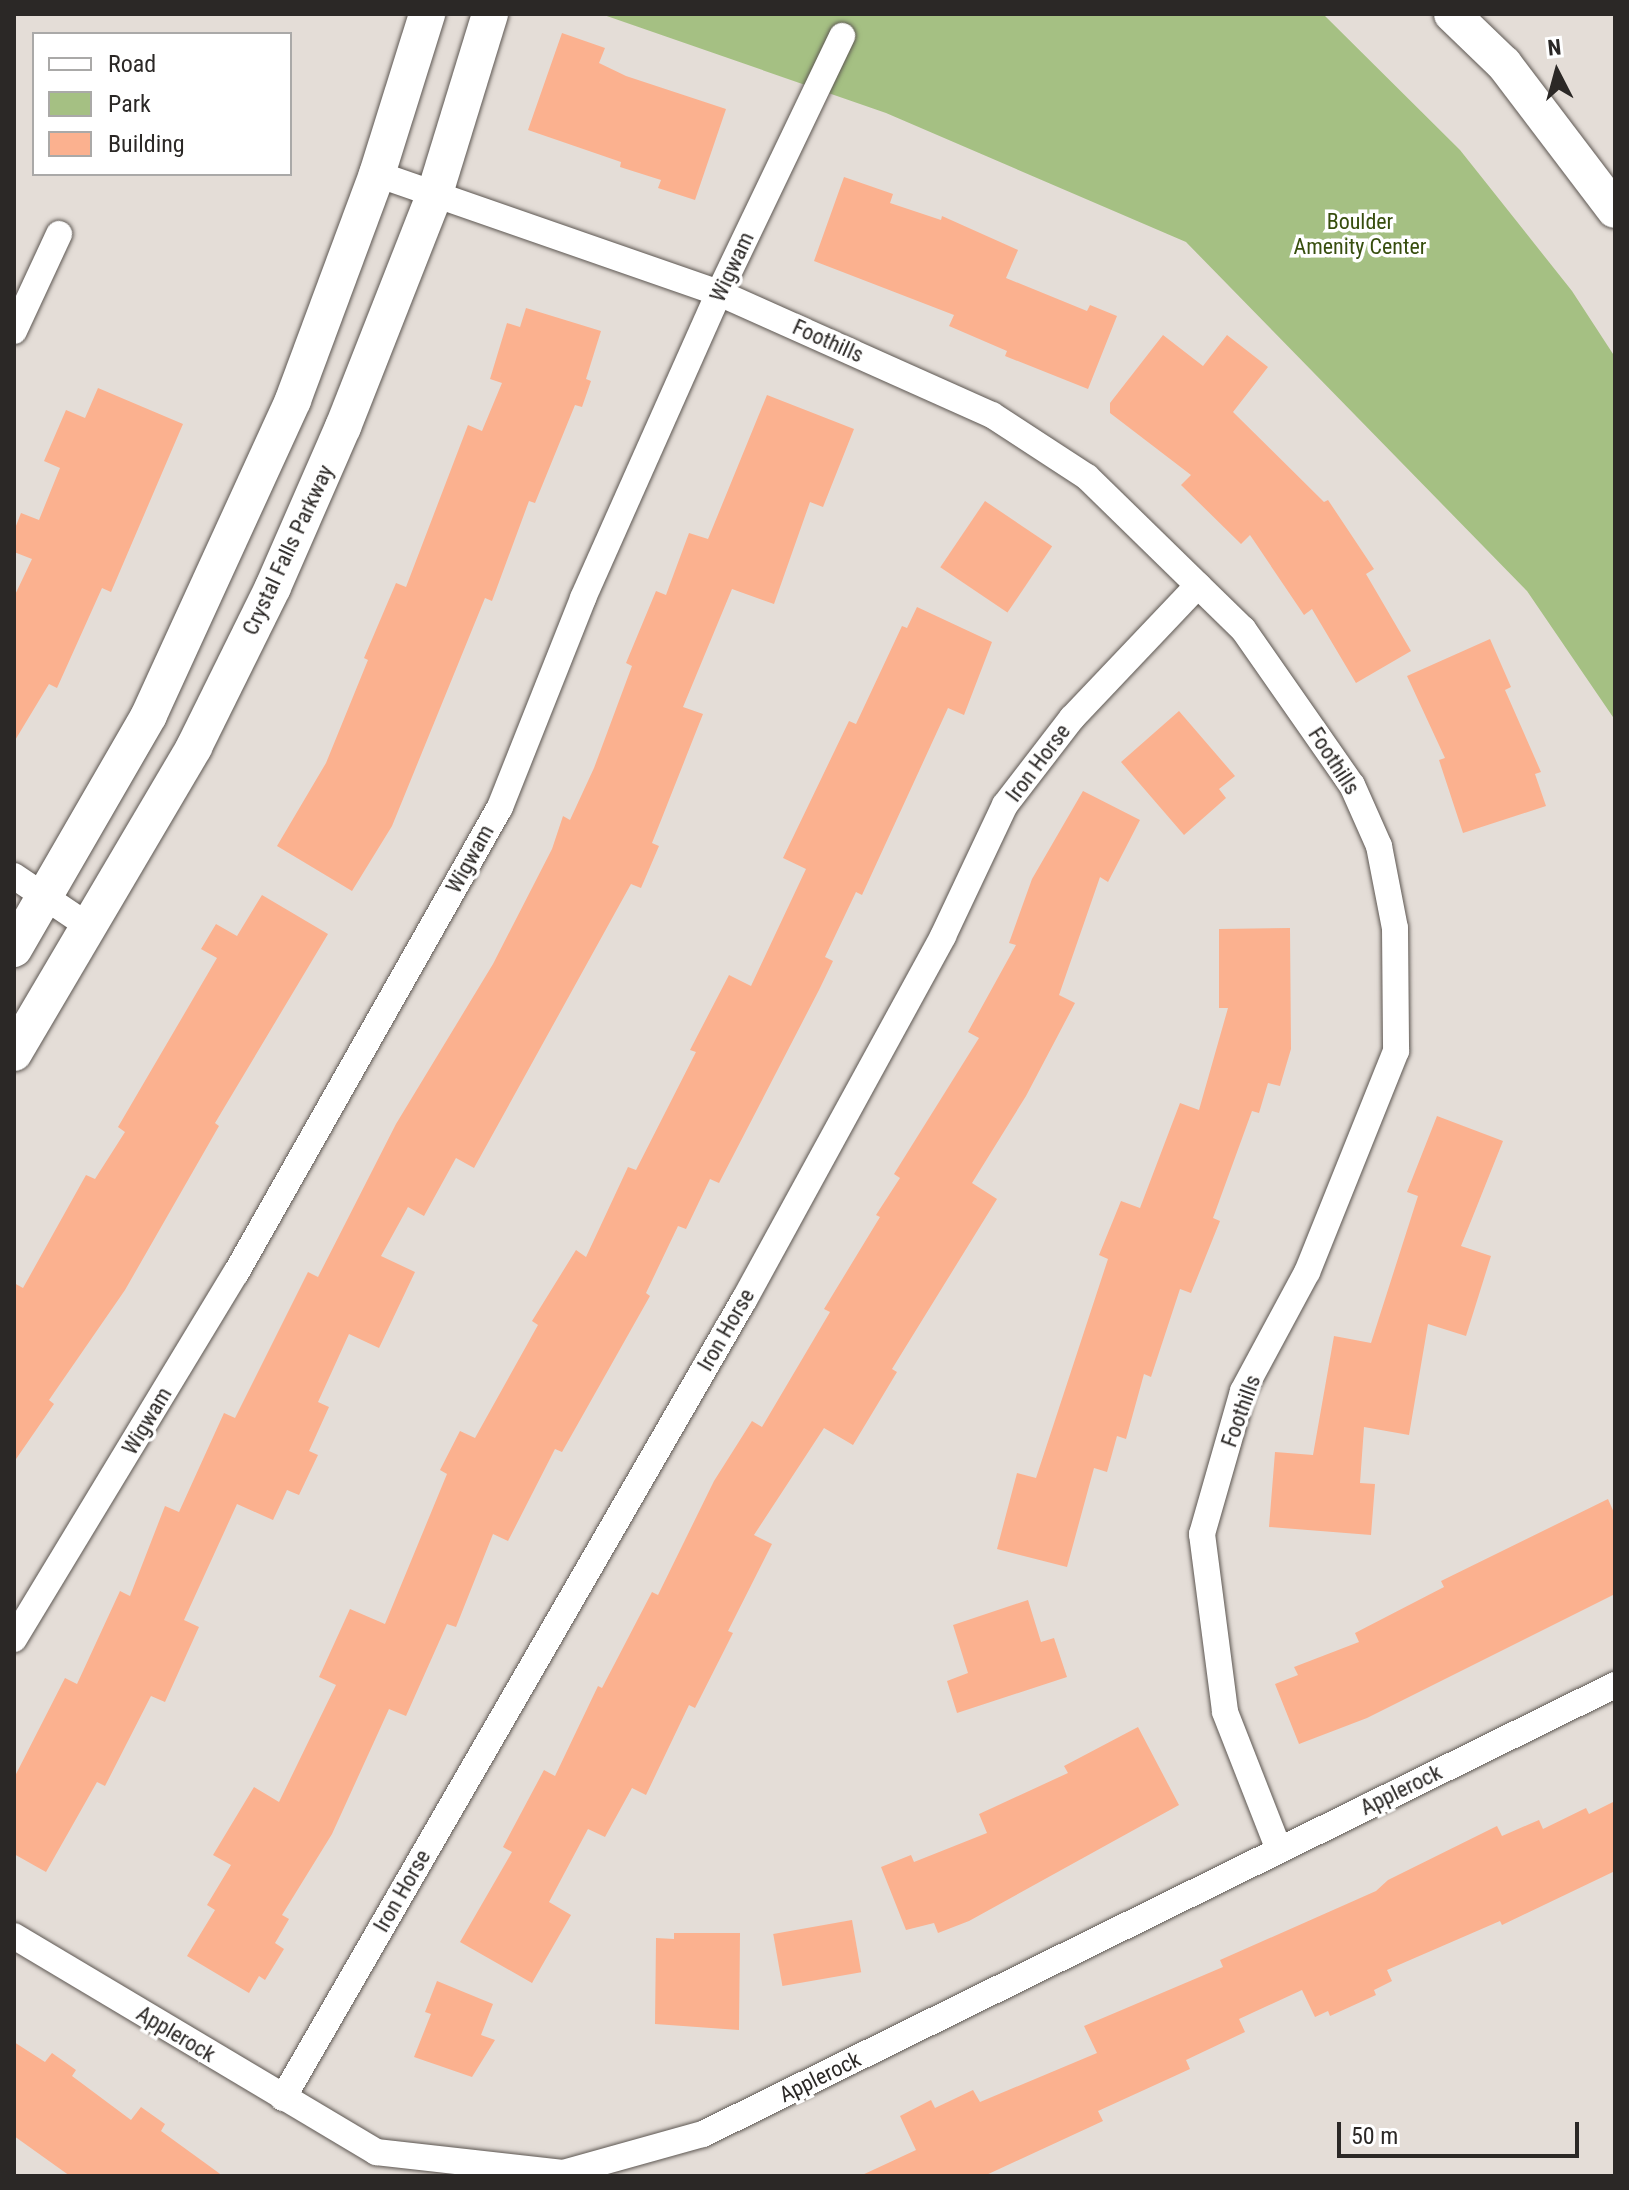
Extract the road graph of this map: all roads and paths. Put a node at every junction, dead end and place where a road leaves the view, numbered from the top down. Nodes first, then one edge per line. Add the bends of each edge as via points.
1 (427, 14) edge
2 (490, 14) edge
3 (1452, 14) edge
4 (842, 36) dead end
5 (377, 174) junction
6 (435, 193) junction
7 (1615, 210) edge
8 (59, 234) dead end
9 (719, 293) junction
10 (14, 331) edge
11 (1198, 585) junction
12 (14, 876) edge
13 (46, 897) junction
14 (91, 928) junction
15 (14, 949) edge
16 (14, 1053) edge
17 (14, 1639) edge
18 (1615, 1685) edge
19 (1279, 1850) junction
20 (14, 1936) edge
21 (283, 2098) junction

1 - 5 main road
2 - 6 main road, Crystal Falls Parkway
3 - 7 main road via 1504,64
4 - 9 street, Wigwam
5 - 6 street, Foothills
5 - 13 main road via 293,400 235,529 149,715
6 - 9 street, Foothills
6 - 14 main road, Crystal Falls Parkway via 273,587 194,747
8 - 10 street
9 - 11 street, Foothills via 992,415 1087,477
9 - 17 street, Wigwam via 583,598 500,807 236,1273
11 - 19 street, Foothills via 1243,629 1352,785 1379,846 1395,928 1396,1051 1307,1272 1243,1391 1202,1534 1225,1712
11 - 21 street, Iron Horse via 1072,718 1005,805 943,936 744,1300
12 - 13 street
13 - 14 street
13 - 15 main road
14 - 16 main road, Crystal Falls Parkway
18 - 19 street, Applerock
19 - 21 street, Applerock via 703,2134 633,2157 563,2173 376,2152
20 - 21 street, Applerock

